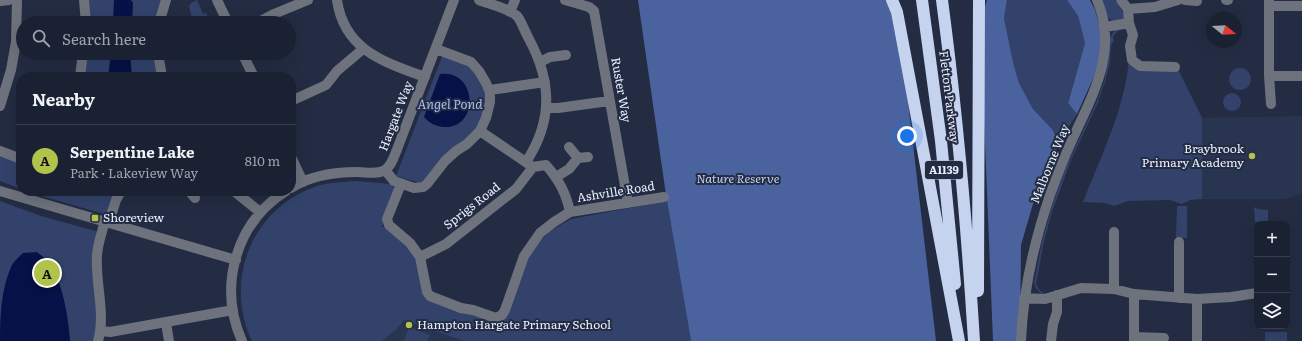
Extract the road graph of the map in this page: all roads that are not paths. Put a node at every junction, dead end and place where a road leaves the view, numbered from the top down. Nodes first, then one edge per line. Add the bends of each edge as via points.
1 (9, 0) edge
2 (17, 0) edge
3 (84, 0) edge
4 (166, 0) edge
5 (218, 0) edge
6 (308, 0) edge
7 (337, 0) edge
8 (454, 0) edge
9 (479, 0) edge
10 (515, 0) edge
11 (565, 0) edge
12 (892, 0) edge
13 (922, 0) edge
14 (942, 0) edge
15 (979, 0) edge
16 (1097, 0) edge
17 (1121, 0) edge
18 (1178, 0) edge
19 (1185, 0) edge
20 (0, 1) edge
21 (1197, 1) dead end
22 (1269, 3) edge
23 (1302, 6) edge
24 (1128, 9) junction
25 (510, 12) junction
26 (17, 16) edge
27 (85, 16) edge
28 (161, 16) edge
29 (225, 16) edge
30 (270, 16) edge
31 (1129, 23) junction
32 (1105, 27) junction
33 (16, 42) edge
34 (363, 49) junction
35 (436, 49) junction
36 (566, 55) dead end
37 (83, 60) edge
38 (159, 60) edge
39 (246, 60) edge
40 (540, 62) junction
41 (1175, 67) dead end
42 (81, 72) edge
43 (161, 72) edge
44 (252, 72) edge
45 (1269, 76) junction
46 (1302, 76) edge
47 (425, 77) junction
48 (545, 82) junction
49 (490, 90) junction
50 (296, 99) edge
51 (609, 101) junction
52 (1271, 104) dead end
53 (0, 106) edge
54 (546, 108) junction
55 (480, 132) junction
56 (569, 147) dead end
57 (0, 151) edge
58 (16, 157) edge
59 (529, 165) junction
60 (296, 167) edge
61 (385, 170) junction
62 (556, 177) junction
63 (303, 182) junction
64 (401, 184) junction
65 (296, 186) edge
66 (0, 191) edge
67 (16, 193) edge
68 (34, 196) edge
69 (118, 196) edge
70 (240, 196) edge
71 (280, 196) edge
72 (664, 197) dead end
73 (628, 203) junction
74 (260, 212) junction
75 (570, 212) junction
76 (107, 222) junction
77 (1114, 232) dead end
78 (1179, 242) dead end
79 (420, 257) junction
80 (236, 260) junction
81 (1114, 289) junction
82 (1254, 293) edge
83 (1134, 294) junction
84 (1057, 296) junction
85 (1024, 298) junction
86 (1179, 298) junction
87 (1197, 299) junction
88 (233, 310) junction
89 (166, 323) junction
90 (101, 331) junction
91 (1164, 338) dead end
92 (1134, 339) edge
93 (98, 341) edge
94 (169, 341) edge
95 (242, 341) edge
96 (960, 341) edge
97 (974, 341) edge
98 (978, 341) edge
99 (1022, 341) edge
100 (1051, 341) edge
101 (1198, 341) edge

1 - 20 street
2 - 26 street
3 - 27 street
4 - 28 street
5 - 29 street
6 - 30 street
7 - 34 street via 339,13 351,35
8 - 35 street, Hargate Way
9 - 25 street, Sprigs Road
10 - 25 street
11 - 51 street, Ruster Way via 590,7 594,11
12 - 96 highway via 897,12
13 - 96 highway, Fletton Parkway / A1139 via 943,157
14 - 97 highway, Fletton Parkway / A1139 via 968,243
15 - 98 highway
16 - 32 street, Malborne Way
17 - 24 street
18 - 24 street via 1155,7
19 - 21 street
22 - 23 street
22 - 45 street
24 - 31 street
25 - 40 street, Sprigs Road via 517,17
31 - 32 street
31 - 41 street via 1133,35 1130,46 1132,60 1140,66
32 - 85 street, Malborne Way via 1102,69 1050,195
33 - 53 street
34 - 47 street via 390,64
34 - 50 street via 337,71 326,85
35 - 47 street, Hargate Way
35 - 49 street via 470,62 479,71
36 - 40 street via 550,57
37 - 42 street
38 - 43 street
39 - 44 street
40 - 48 street, Sprigs Road
45 - 46 street
45 - 52 street
47 - 61 street, Hargate Way via 396,152
48 - 49 street
48 - 54 street, Sprigs Road
49 - 55 street via 490,102
51 - 54 street
51 - 73 street, Ruster Way
54 - 59 street, Sprigs Road via 542,131
55 - 59 street
55 - 64 street via 445,161 423,188
56 - 62 street via 583,158
57 - 58 street
59 - 62 street via 546,165
59 - 79 street, Sprigs Road via 516,189 446,244
60 - 63 street
61 - 63 street, Hargate Way via 377,173 336,173
61 - 64 street via 394,181
62 - 75 street
63 - 65 street, Hargate Way
64 - 79 street, Ashville Road via 387,219 389,225 410,243
66 - 67 street
68 - 76 street
69 - 76 street
70 - 74 street
71 - 74 street
72 - 73 street, Ashville Road
73 - 75 street, Ashville Road
74 - 80 street via 249,227
75 - 79 street, Ashville Road via 540,233 524,256 505,310 496,318 430,296
76 - 80 street
76 - 90 street via 98,255
77 - 81 street
78 - 86 street
80 - 88 street via 231,285
81 - 83 street
81 - 84 street via 1081,288
82 - 87 street
83 - 86 street
83 - 92 street
84 - 85 street via 1045,299
84 - 100 street via 1057,312
85 - 99 street, Malborne Way
86 - 87 street
87 - 101 street
88 - 89 street
88 - 95 street
89 - 90 street via 110,332
89 - 94 street
90 - 93 street
91 - 92 street

